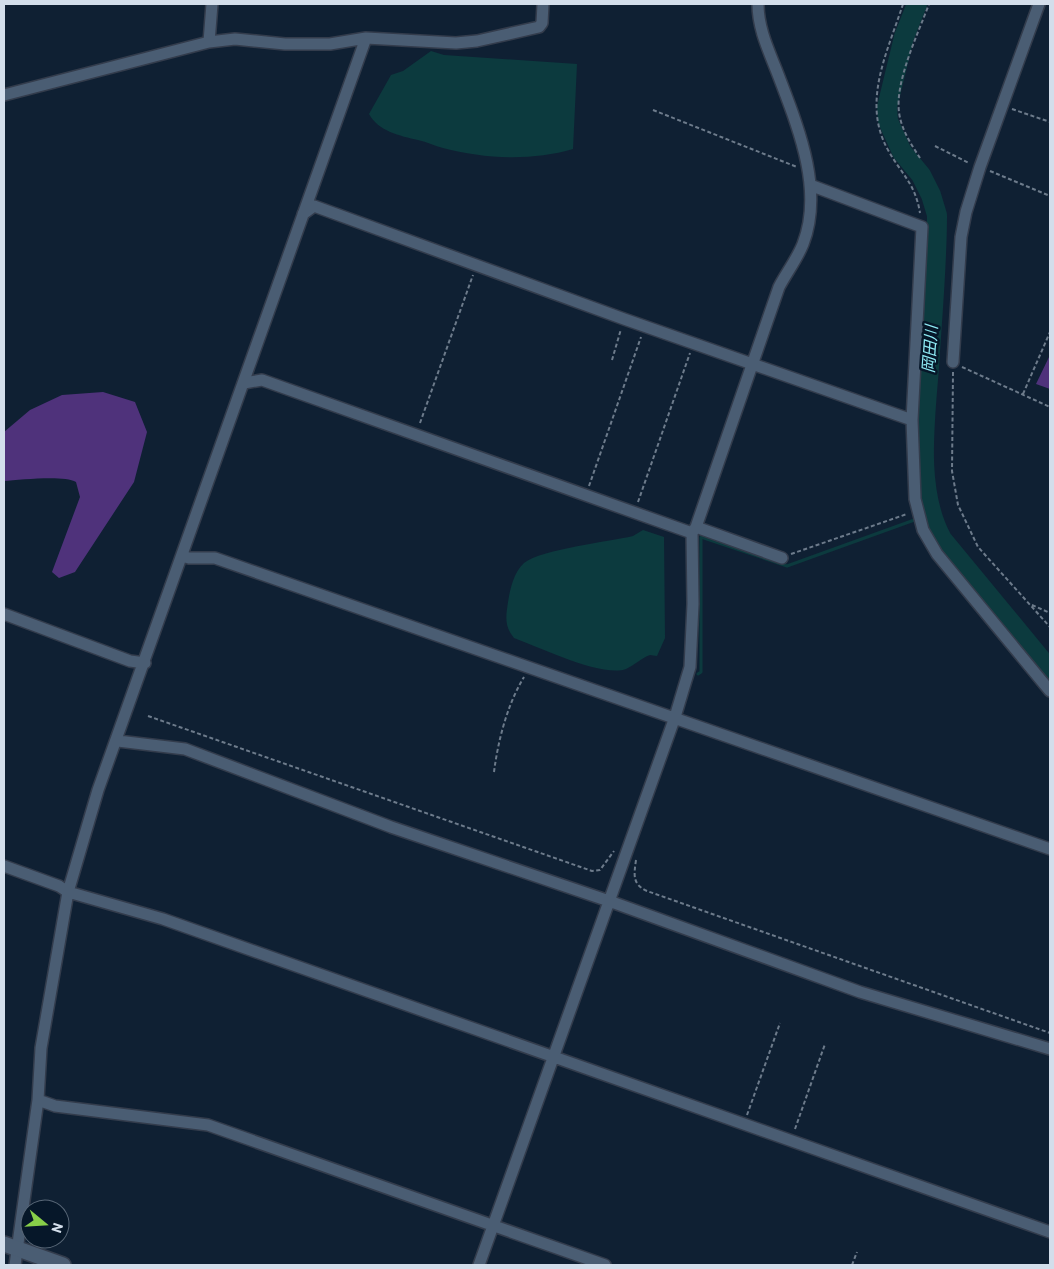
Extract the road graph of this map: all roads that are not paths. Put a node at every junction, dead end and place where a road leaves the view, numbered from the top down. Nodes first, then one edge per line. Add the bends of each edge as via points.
1 (212, 4) edge
2 (544, 4) edge
3 (758, 4) edge
4 (1039, 4) edge
5 (366, 38) junction
6 (208, 42) junction
7 (4, 95) edge
8 (810, 186) junction
9 (303, 214) junction
10 (953, 362) road end
11 (753, 364) junction
12 (244, 383) junction
13 (912, 420) junction
14 (694, 530) junction
15 (182, 556) junction
16 (782, 558) road end
17 (4, 614) edge
18 (145, 664) junction
19 (1050, 691) edge
20 (675, 717) junction
21 (118, 741) junction
22 (1050, 850) edge
23 (4, 866) edge
24 (68, 892) junction
25 (609, 901) junction
26 (1050, 1049) edge
27 (553, 1055) junction
28 (38, 1100) junction
29 (494, 1225) junction
30 (1050, 1232) edge
31 (10, 1246) edge
32 (15, 1265) edge
33 (63, 1265) edge
34 (479, 1265) edge
35 (605, 1265) edge

1 - 6 street
2 - 5 street via 542,23 538,27 477,42
3 - 8 street via 761,31 791,108 808,167
4 - 10 street via 980,167 961,237
5 - 6 street via 330,44 271,44 235,39
5 - 9 street
6 - 7 street
8 - 11 street via 809,222 804,242 779,287
8 - 13 street via 922,227
9 - 11 street via 314,206
9 - 12 street
11 - 13 street
11 - 14 street
12 - 14 street via 262,380 634,513
12 - 15 street
13 - 19 street via 915,499 923,530 937,554
14 - 16 street
14 - 20 street via 690,667
15 - 18 street
15 - 20 street via 215,558
17 - 18 street
18 - 21 street
20 - 22 street
20 - 25 street
21 - 24 street via 98,790
21 - 25 street via 185,749 391,826
23 - 24 street
24 - 27 street via 163,919
24 - 28 street via 41,1048
25 - 26 street via 860,992
25 - 27 street
27 - 29 street
27 - 30 street
28 - 29 street via 55,1106 208,1125
28 - 31 street
29 - 34 street
29 - 35 street
31 - 32 street
31 - 33 street

